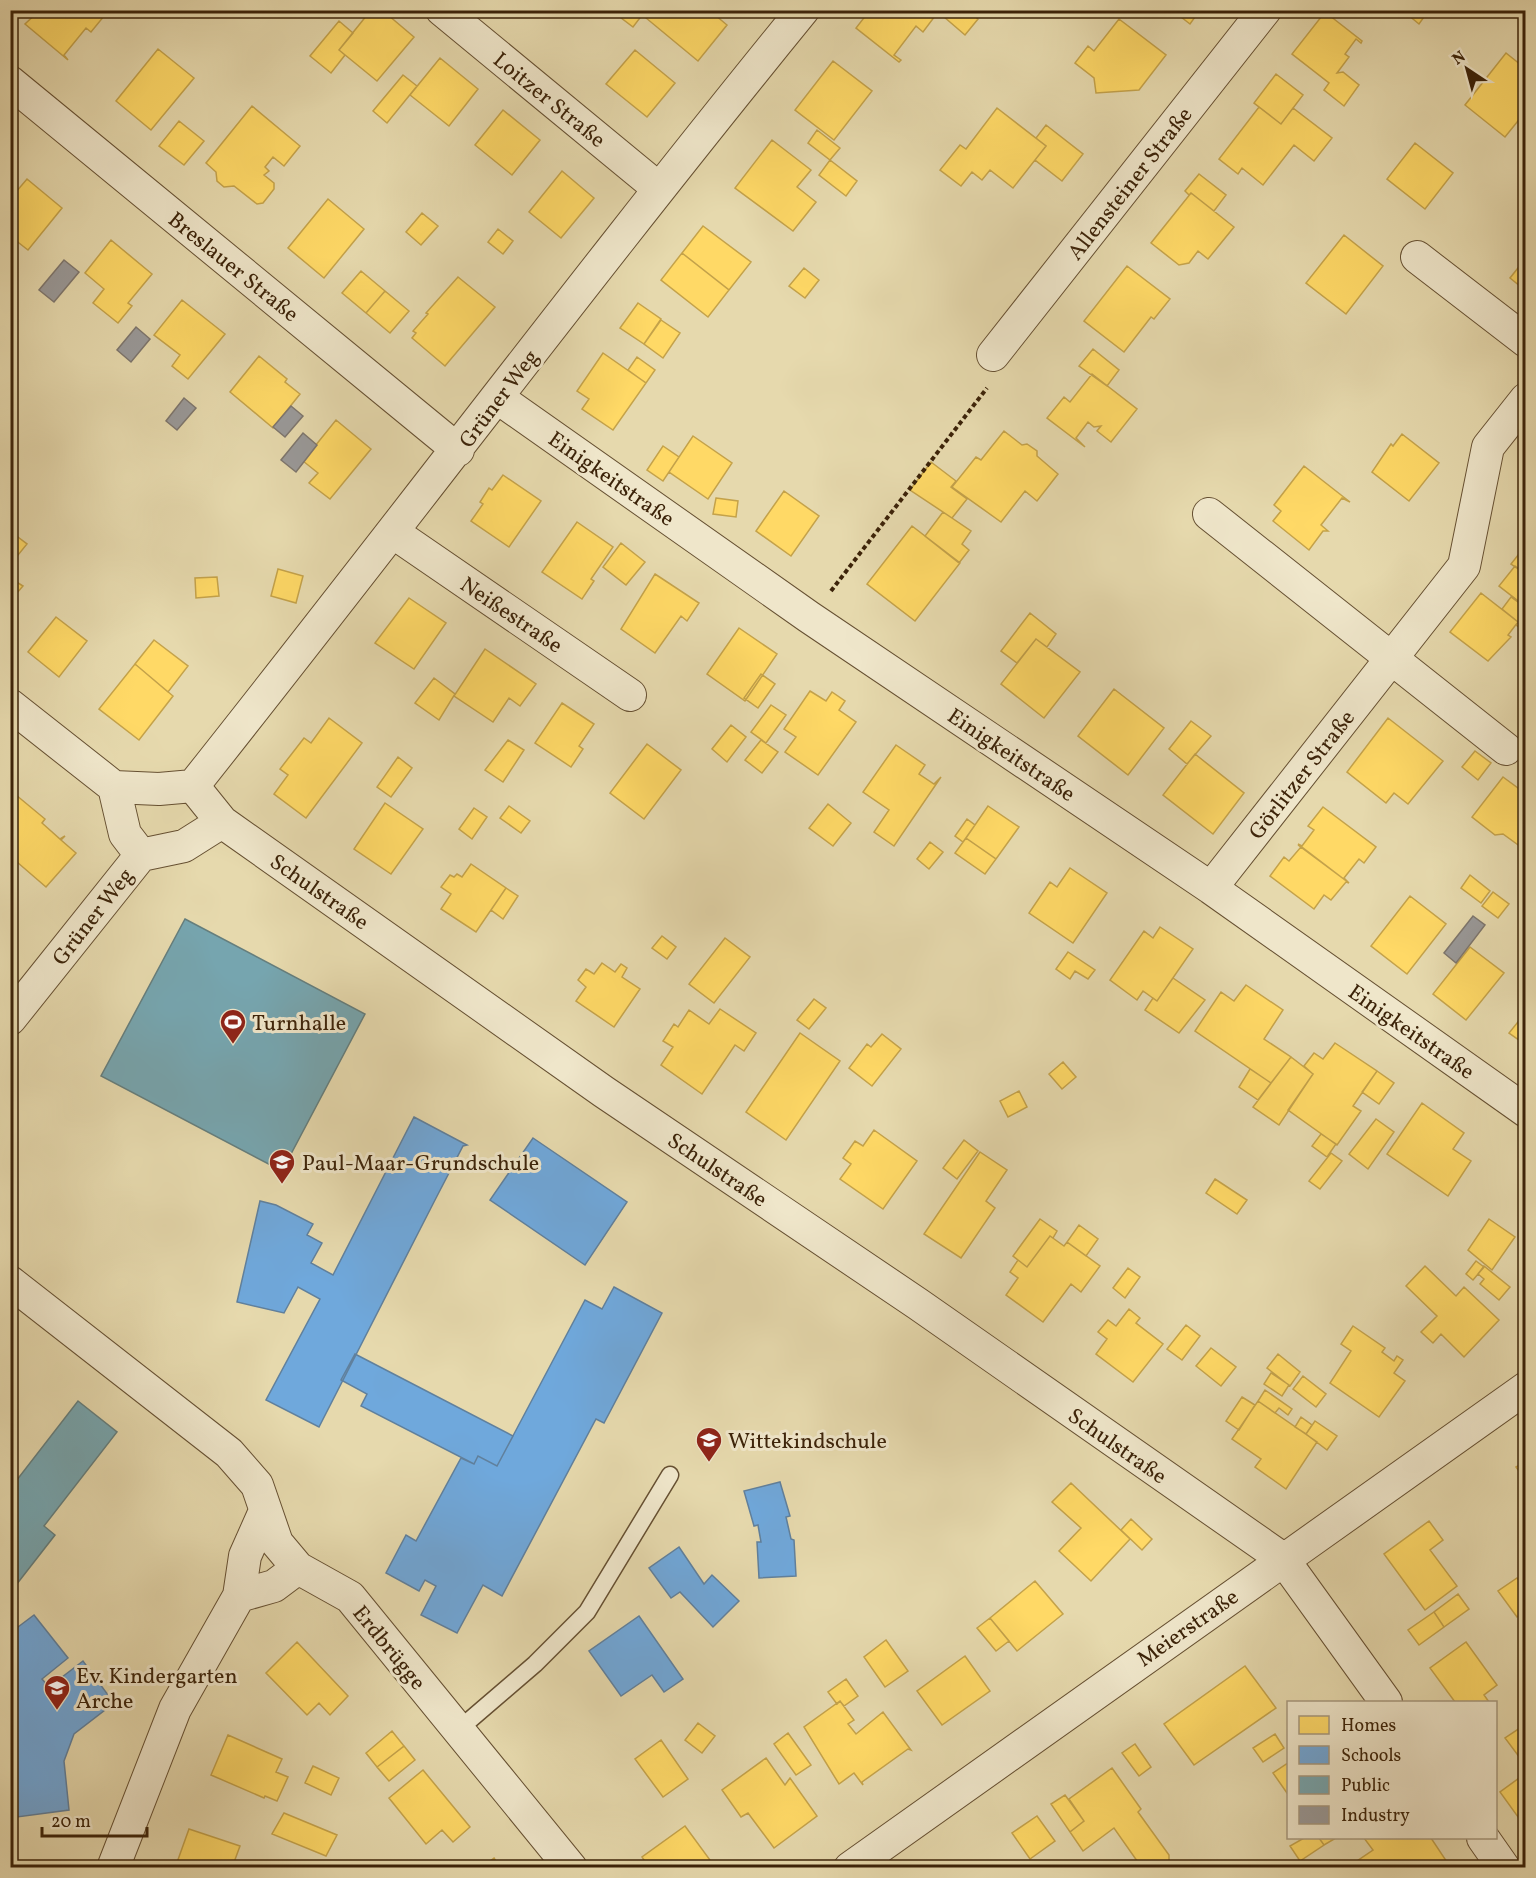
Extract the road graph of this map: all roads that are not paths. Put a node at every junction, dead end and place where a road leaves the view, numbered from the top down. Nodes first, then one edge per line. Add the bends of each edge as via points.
1 (442, 10) edge
2 (803, 10) edge
3 (1265, 10) edge
4 (10, 82) edge
5 (658, 188) junction
6 (1417, 257) dead end
7 (1526, 341) edge
8 (993, 355) road end
9 (498, 398) junction
10 (1526, 399) edge
11 (458, 450) junction
12 (1209, 514) dead end
13 (394, 533) junction
14 (1391, 659) junction
15 (630, 694) dead end
16 (10, 705) edge
17 (1506, 749) dead end
18 (193, 786) junction
19 (114, 787) junction
20 (222, 822) junction
21 (141, 855) junction
22 (1211, 888) junction
23 (10, 1019) edge
24 (1526, 1111) edge
25 (10, 1282) edge
26 (1526, 1389) edge
27 (670, 1475) dead end
28 (265, 1511) junction
29 (1283, 1559) junction
30 (298, 1568) junction
31 (239, 1596) junction
32 (1385, 1701) edge
33 (458, 1731) junction
34 (1484, 1839) edge
35 (113, 1868) edge
36 (571, 1868) edge
37 (850, 1868) edge
38 (1504, 1868) edge

1 - 5 street, Loitzer Straße
2 - 5 street, Grüner Weg
3 - 8 street, Allensteiner Straße
4 - 11 street, Breslauer Straße
5 - 9 street, Grüner Weg
6 - 7 street
9 - 11 street, Grüner Weg
9 - 22 street, Einigkeitstraße via 809,617
10 - 14 street, Görlitzer Straße via 1488,447 1464,566
11 - 13 street, Grüner Weg
12 - 14 street
13 - 15 street, Neißestraße
13 - 18 street, Grüner Weg
14 - 17 street
14 - 22 street, Görlitzer Straße
16 - 19 street
18 - 19 street
18 - 20 street, Schulstraße
19 - 21 street via 124,834
20 - 21 street, Grüner Weg via 184,846
20 - 29 street, Schulstraße via 604,1092 918,1304
21 - 23 street, Grüner Weg
22 - 24 street, Einigkeitstraße
25 - 28 street, Erdbrügge via 229,1453 257,1485
26 - 29 street, Meierstraße
27 - 33 lane via 587,1612
28 - 30 street, Erdbrügge via 277,1543
28 - 31 street via 245,1556
29 - 32 street, Schulstraße
29 - 37 street, Meierstraße
30 - 31 street via 274,1586
30 - 33 street, Erdbrügge via 350,1597
31 - 35 street via 175,1709
33 - 36 street, Erdbrügge
34 - 38 street

